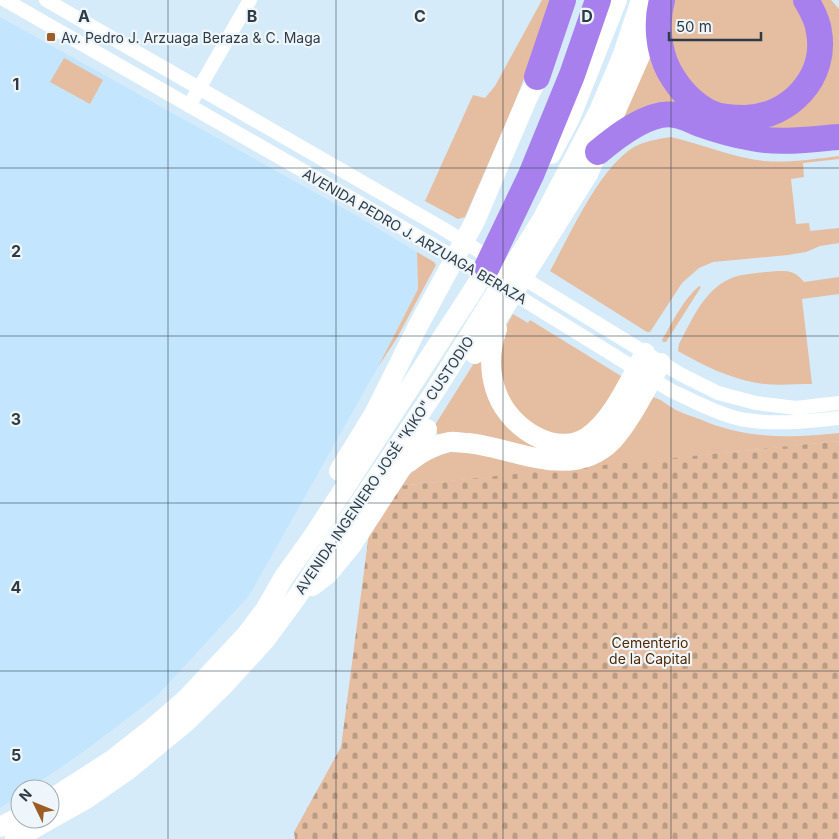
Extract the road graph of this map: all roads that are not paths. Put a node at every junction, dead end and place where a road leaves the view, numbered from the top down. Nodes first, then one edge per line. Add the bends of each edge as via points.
1 (5, 0) edge
2 (46, 0) edge
3 (250, 0) edge
4 (563, 0) edge
5 (576, 0) edge
6 (598, 0) edge
7 (617, 0) edge
8 (641, 0) edge
9 (660, 0) edge
10 (806, 0) edge
11 (537, 77) junction
12 (199, 89) junction
13 (189, 106) junction
14 (839, 137) edge
15 (598, 152) junction
16 (469, 256) junction
17 (509, 302) junction
18 (648, 366) junction
19 (839, 404) edge
20 (839, 418) edge
21 (403, 466) junction
22 (284, 577) junction
23 (296, 598) junction
24 (60, 794) edge
25 (15, 839) edge

1 - 13 street, AVENIDA PEDRO J. ARZUAGA BERAZA
2 - 12 street, AVENIDA PEDRO J. ARZUAGA BERAZA
3 - 12 street
4 - 11 highway
5 - 11 main road
6 - 16 highway via 572,75 531,175
7 - 16 main road, AVENIDA INGENIERO JOSÉ "KIKO" CUSTODIO via 570,118 532,191
8 - 23 main road, AVENIDA INGENIERO JOSÉ "KIKO" CUSTODIO via 599,111 543,218 433,394
9 - 10 highway via 660,44 673,78 695,103 713,114 740,118 766,115 789,104 814,75 818,63 819,32
9 - 15 main road via 644,47
11 - 16 main road via 478,214
12 - 13 street
12 - 16 street, AVENIDA PEDRO J. ARZUAGA BERAZA
13 - 16 street, AVENIDA PEDRO J. ARZUAGA BERAZA
14 - 15 highway via 752,139 675,115 664,115 632,128
15 - 17 main road via 588,174
16 - 18 street, AVENIDA PEDRO J. ARZUAGA BERAZA via 529,303
16 - 18 street, AVENIDA PEDRO J. ARZUAGA BERAZA via 539,288
16 - 22 main road, AVENIDA INGENIERO JOSÉ "KIKO" CUSTODIO via 314,535
16 - 22 main road via 313,514
17 - 18 main road via 491,350 491,374 498,397 511,417 538,438 560,444 585,438 596,430
17 - 21 main road
18 - 19 street, AVENIDA PEDRO J. ARZUAGA BERAZA via 718,393 756,403 796,408
18 - 20 street, AVENIDA PEDRO J. ARZUAGA BERAZA via 670,390 745,420 790,422
18 - 21 main road via 623,427 613,440 591,456 550,461 480,444 451,442 428,448
21 - 23 main road via 351,546 328,574
22 - 24 main road, AVENIDA INGENIERO JOSÉ "KIKO" CUSTODIO via 246,635 186,699 112,760
23 - 25 main road, AVENIDA INGENIERO JOSÉ "KIKO" CUSTODIO via 265,640 186,722 128,770 86,799

